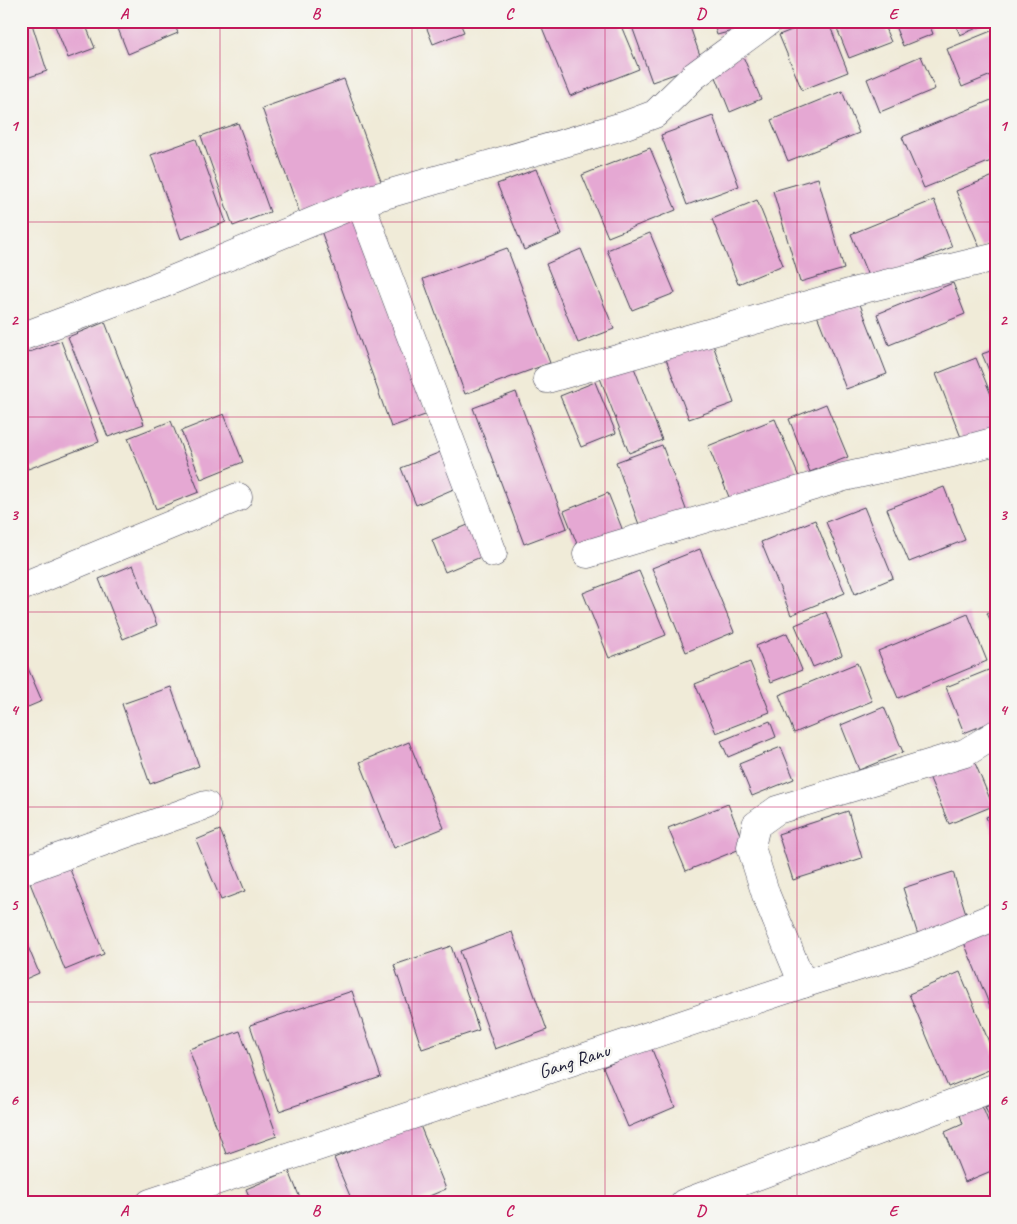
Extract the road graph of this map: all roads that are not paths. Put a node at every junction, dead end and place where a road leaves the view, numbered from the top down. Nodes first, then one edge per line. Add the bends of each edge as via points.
1 (769, 21) edge
2 (360, 202) junction
3 (996, 257) edge
4 (21, 338) edge
5 (547, 379) dead end
6 (996, 441) edge
7 (238, 497) dead end
8 (493, 553) dead end
9 (587, 554) dead end
10 (21, 587) edge
11 (996, 734) edge
12 (206, 805) dead end
13 (21, 870) edge
14 (996, 916) edge
15 (803, 984) junction
16 (996, 1087) edge
17 (150, 1203) edge
18 (684, 1203) edge

1 - 2 street via 694,76 655,114
2 - 4 street via 156,287
2 - 8 street
3 - 5 street via 860,290
6 - 9 street via 844,477
7 - 10 street
11 - 15 street via 965,753 777,810 756,825 751,847 766,895
12 - 13 street
14 - 15 street, Gang Ranu via 921,947
15 - 17 street, Gang Ranu
16 - 18 street

